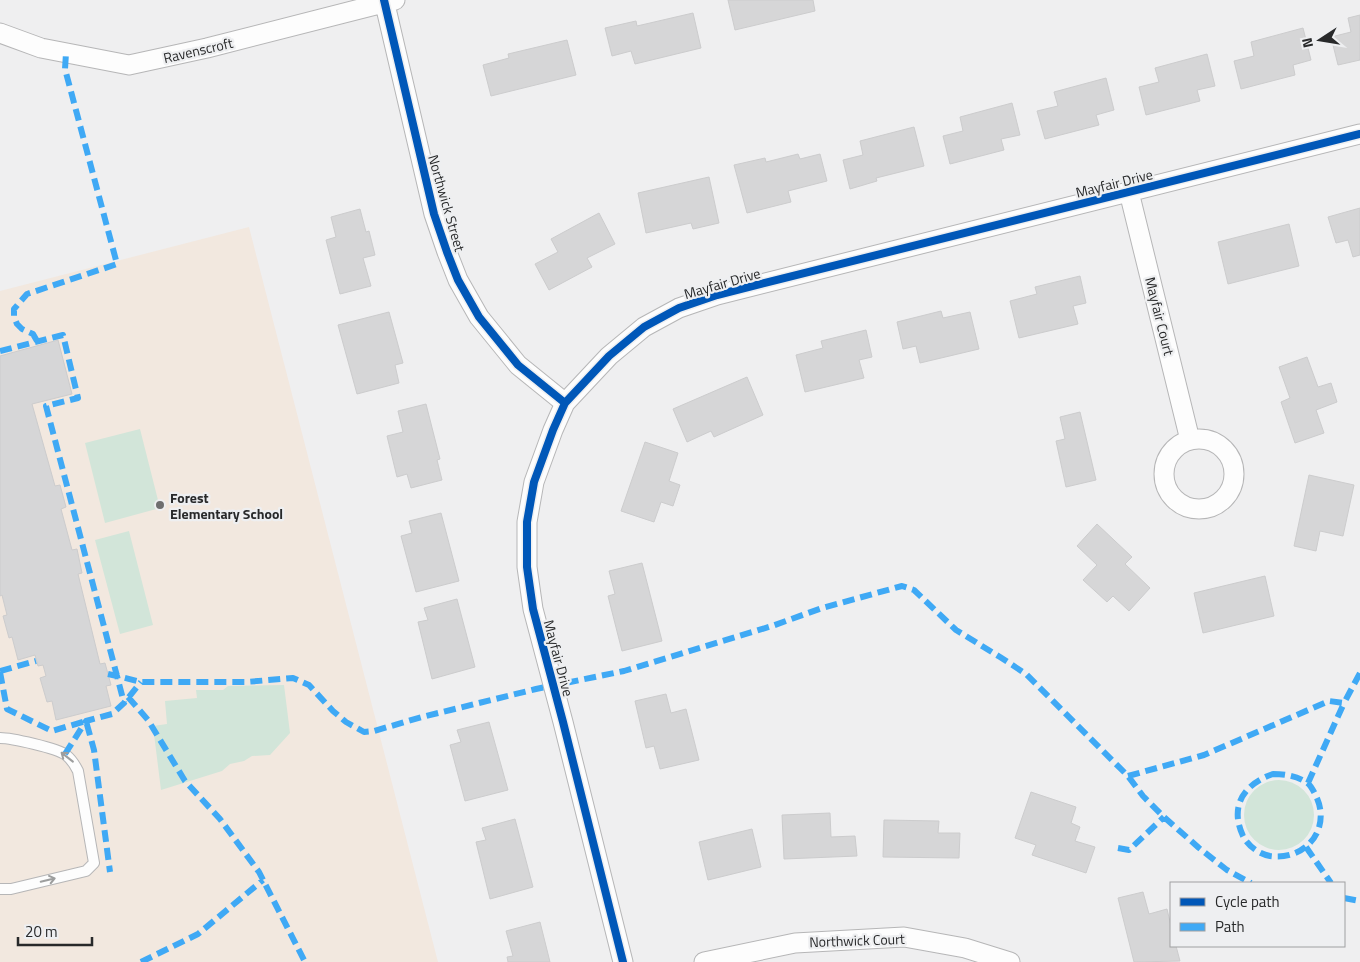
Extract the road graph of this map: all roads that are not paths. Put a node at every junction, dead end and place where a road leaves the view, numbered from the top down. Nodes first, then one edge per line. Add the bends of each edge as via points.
1 (388, 1) edge
2 (0, 33) edge
3 (1360, 134) edge
4 (1130, 192) junction
5 (565, 403) junction
6 (1190, 440) dead end
7 (0, 738) edge
8 (0, 888) edge
9 (623, 962) edge
10 (704, 962) edge
11 (1010, 962) edge

1 - 2 street, Ravenscroft via 129,65 41,48
1 - 5 street, Northwick Street via 434,214 458,280 479,317 518,365
3 - 4 street, Mayfair Drive
4 - 5 street, Mayfair Drive via 717,295 685,306 658,318 631,337
4 - 6 street, Mayfair Court
5 - 9 street, Mayfair Drive via 534,482 527,522 526,567 532,609
8 -> 7 lane via 11,889 86,871 94,863 78,770 74,763 65,754 54,750
10 - 11 street, Northwick Court via 795,943 904,937 965,948

